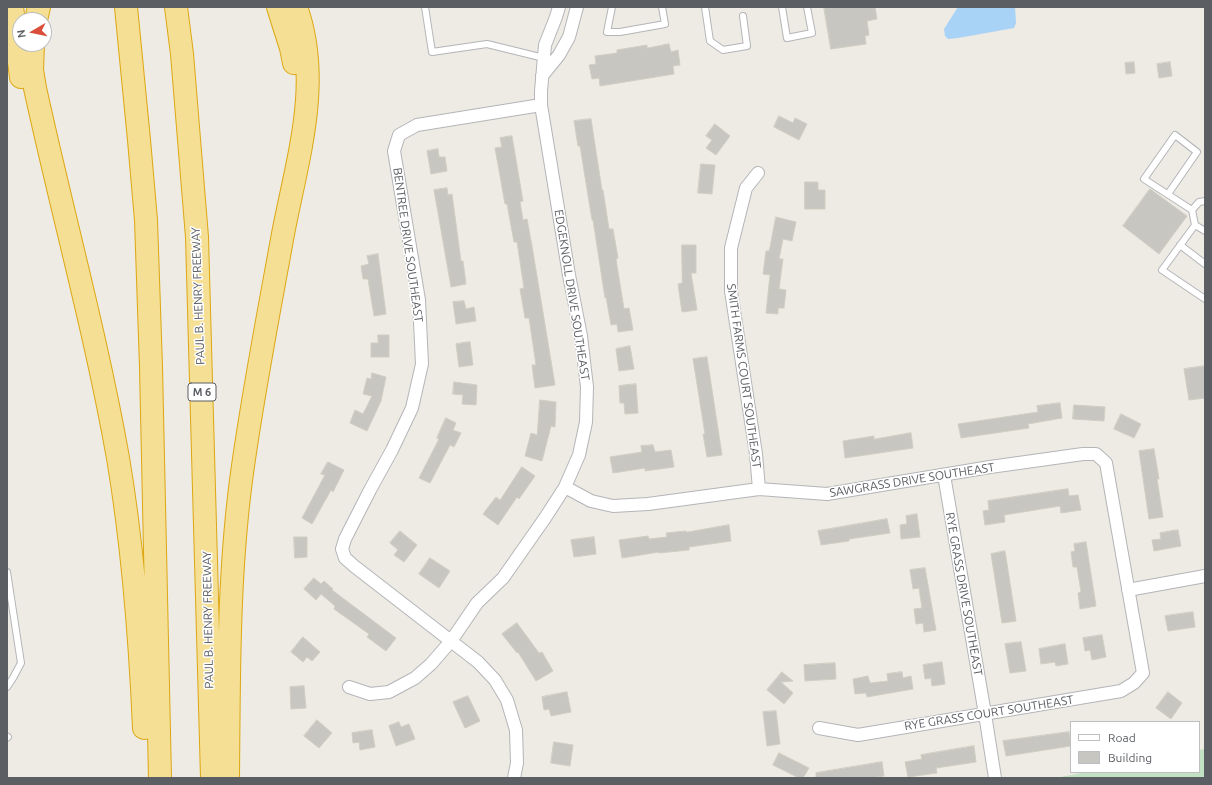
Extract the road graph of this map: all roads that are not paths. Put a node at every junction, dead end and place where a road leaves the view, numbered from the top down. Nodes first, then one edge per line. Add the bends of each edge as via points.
1 (12, 7) edge
2 (126, 7) edge
3 (176, 7) edge
4 (278, 7) edge
5 (296, 7) edge
6 (425, 7) edge
7 (559, 7) edge
8 (577, 7) edge
9 (612, 7) edge
10 (662, 7) edge
11 (705, 7) edge
12 (782, 7) edge
13 (807, 7) edge
14 (743, 16) dead end
15 (33, 52) edge
16 (544, 58) junction
17 (542, 76) junction
18 (541, 105) junction
19 (758, 173) dead end
20 (1168, 194) junction
21 (1205, 201) edge
22 (1192, 210) junction
23 (286, 218) junction
24 (1194, 225) junction
25 (1205, 231) edge
26 (1180, 245) junction
27 (73, 252) junction
28 (1205, 264) edge
29 (1205, 299) edge
30 (944, 475) junction
31 (565, 487) junction
32 (759, 489) junction
33 (7, 572) edge
34 (1205, 576) edge
35 (1128, 590) junction
36 (451, 641) junction
37 (7, 687) edge
38 (350, 687) dead end
39 (985, 714) junction
40 (818, 728) dead end
41 (147, 778) edge
42 (160, 778) edge
43 (212, 778) edge
44 (228, 778) edge
45 (514, 778) edge
46 (995, 778) edge

1 - 27 highway via 27,109
2 - 42 highway via 146,220
3 - 43 highway, PAUL B. HENRY FREEWAY / M 6 via 197,237
4 - 23 highway via 291,48 297,89 297,113
5 - 23 highway via 307,58 307,105 300,157
6 - 16 lane via 432,52 487,44
7 - 16 street, EDGEKNOLL DRIVE SOUTHEAST via 545,45
8 - 17 street via 569,37
9 - 10 lane via 607,32 665,24
11 - 14 lane via 710,42 723,50 747,46
12 - 13 lane via 787,38 812,33
15 - 27 highway via 35,88
16 - 17 street, EDGEKNOLL DRIVE SOUTHEAST
17 - 18 street, EDGEKNOLL DRIVE SOUTHEAST
18 - 31 street, EDGEKNOLL DRIVE SOUTHEAST via 581,336 587,387 586,422 579,455
18 - 36 street, BENTREE DRIVE SOUTHEAST via 417,125 399,135 394,151 418,300 422,364 412,408 342,549 354,566
19 - 32 street, SMITH FARMS COURT SOUTHEAST via 746,188 731,248 730,291 756,454
20 - 20 lane via 1144,178 1174,135 1197,152
20 - 22 lane
21 - 22 lane via 1199,202
22 - 24 lane
23 - 44 highway via 257,377 238,503 230,608
24 - 25 lane
24 - 26 lane
26 - 28 lane
26 - 29 lane via 1162,270
27 - 41 highway via 101,371 125,507 141,653
30 - 32 street, SAWGRASS DRIVE SOUTHEAST via 827,494
30 - 35 street, SAWGRASS DRIVE SOUTHEAST via 1096,454 1106,463
30 - 39 street, RYE GRASS DRIVE SOUTHEAST
31 - 32 street, SAWGRASS DRIVE SOUTHEAST via 591,501 613,506 648,504
31 - 36 street, EDGEKNOLL DRIVE SOUTHEAST via 502,578 477,603
33 - 37 lane via 21,663
34 - 35 street
35 - 39 street, RYE GRASS COURT SOUTHEAST via 1143,673 1134,683 1121,691
36 - 38 street, EDGEKNOLL DRIVE SOUTHEAST via 415,678 389,692 370,694
36 - 45 street via 478,662 494,680 506,700 516,730 518,763
39 - 40 street, RYE GRASS COURT SOUTHEAST via 858,735
39 - 46 street, RYE GRASS DRIVE SOUTHEAST

